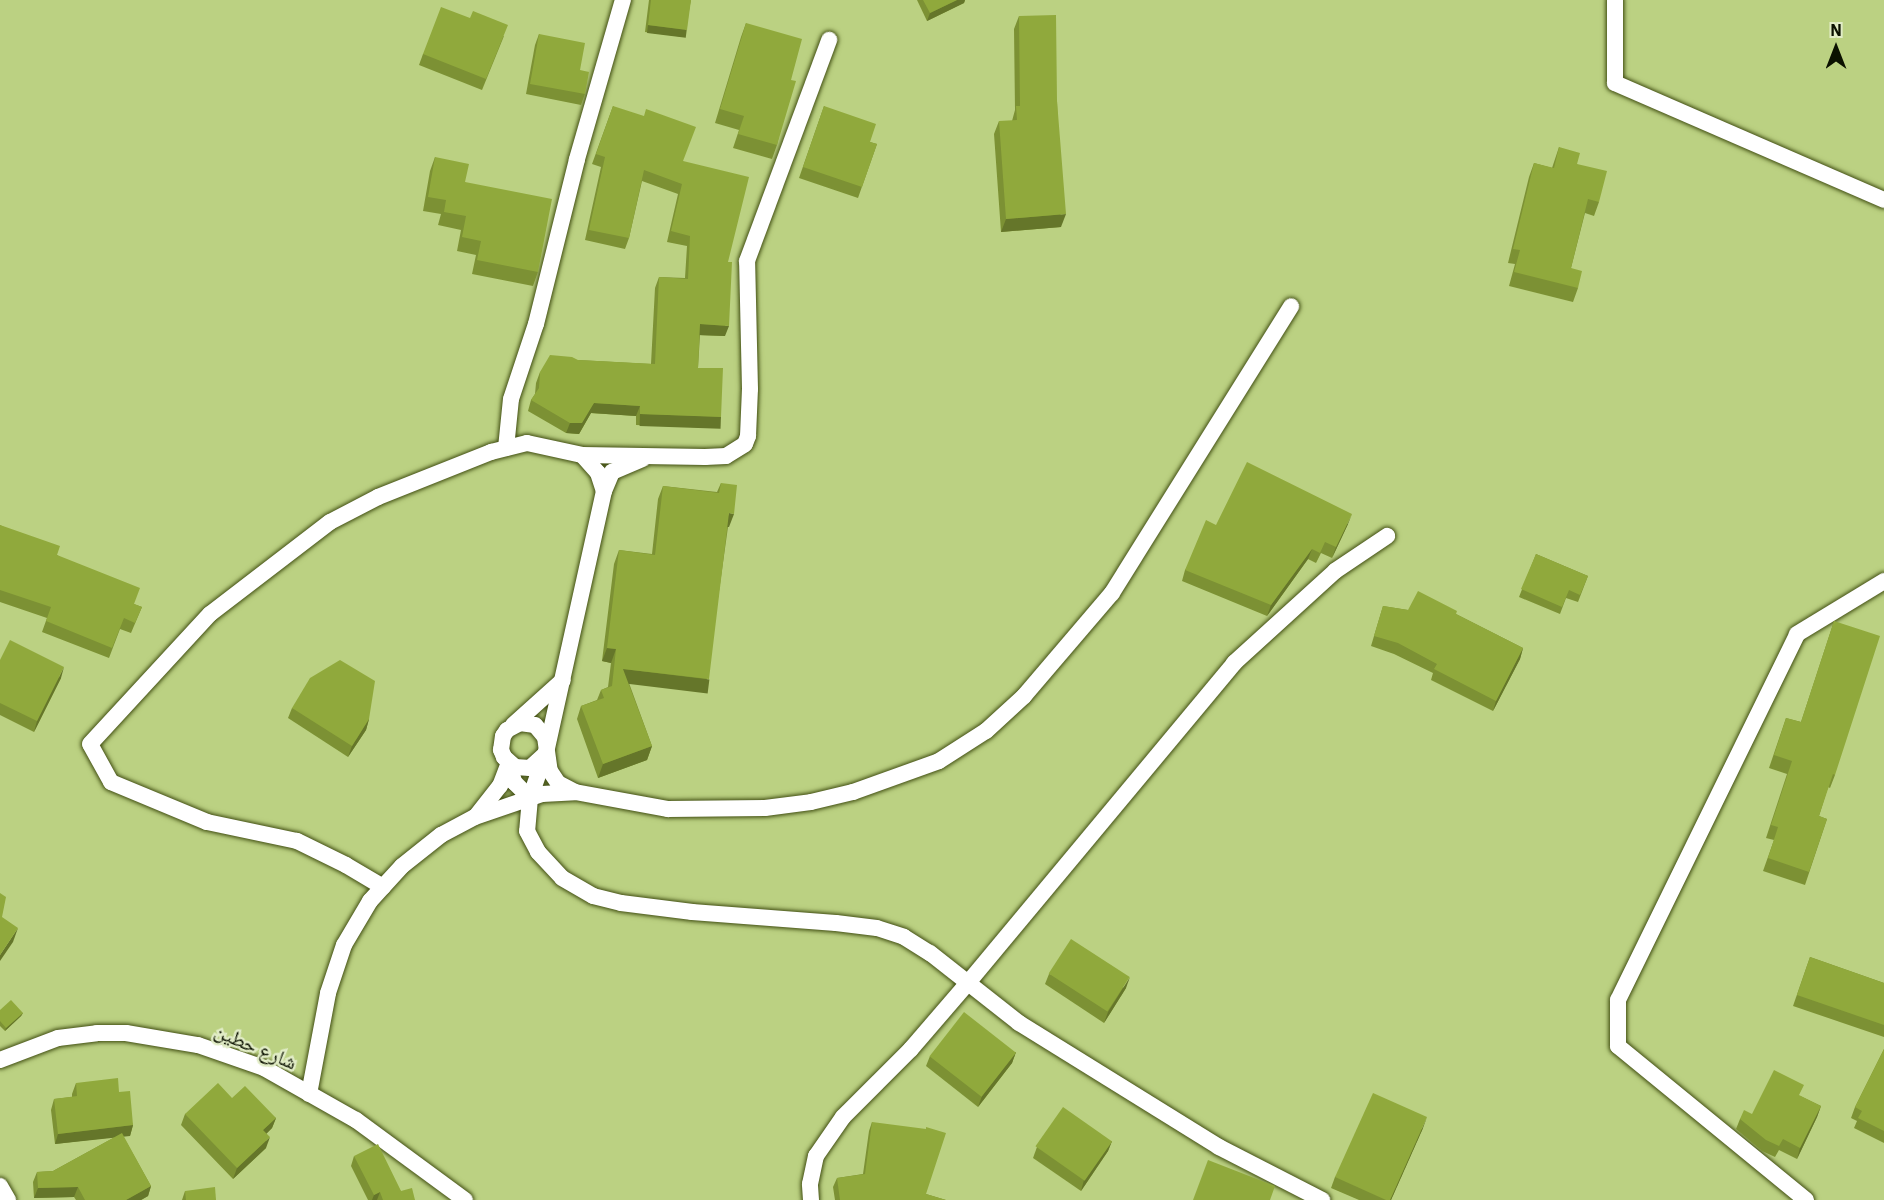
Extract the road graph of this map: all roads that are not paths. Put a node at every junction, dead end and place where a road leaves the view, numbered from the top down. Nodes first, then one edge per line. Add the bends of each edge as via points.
1 (623, 0) edge
2 (1615, 0) edge
3 (829, 40) dead end
4 (1884, 200) edge
5 (1291, 306) dead end
6 (506, 448) junction
7 (582, 455) junction
8 (650, 456) junction
9 (604, 491) junction
10 (1387, 536) dead end
11 (1884, 581) edge
12 (563, 680) junction
13 (513, 725) junction
14 (546, 752) junction
15 (509, 763) junction
16 (575, 792) junction
17 (530, 798) junction
18 (475, 817) junction
19 (382, 887) junction
20 (967, 984) junction
21 (0, 1060) edge
22 (309, 1094) junction
23 (0, 1186) edge
24 (8, 1200) edge
25 (465, 1200) edge
26 (811, 1200) edge
27 (1322, 1200) edge
28 (1806, 1200) edge

1 - 6 street via 577,159 536,324 512,399
2 - 4 street via 1615,83
3 - 8 street via 747,261 750,389 745,444 726,456
5 - 16 street via 1112,593 1024,696 986,731 939,761 853,792 811,802 765,808 668,809
6 - 7 street via 527,443
6 - 19 street via 406,485 330,522 210,614 90,744 111,782 207,822 297,841
7 - 8 street
7 - 9 street via 598,473
8 - 9 street via 612,472
9 - 12 street
10 - 20 street via 1335,571 1234,663
11 - 28 street via 1797,634 1618,1000 1618,1046
12 - 13 street
12 - 14 street
13 - 14 street via 535,725 545,737
13 - 15 street via 501,743
14 - 15 street via 530,768
14 - 16 street via 550,771 558,783
14 - 17 street
15 - 17 street via 514,782
15 - 18 street via 500,786
16 - 17 street
17 - 18 street
17 - 20 street via 527,831 538,852 562,878 593,896 692,912 877,928 904,937
18 - 19 street via 441,836
19 - 22 street via 344,945 328,993
20 - 26 street via 911,1049 843,1117 816,1156
20 - 27 street via 1019,1023 1219,1147
21 - 22 street, شارع حطين via 58,1038 126,1033 198,1045 264,1068
22 - 25 street, شارع حطين via 356,1120
23 - 24 street

